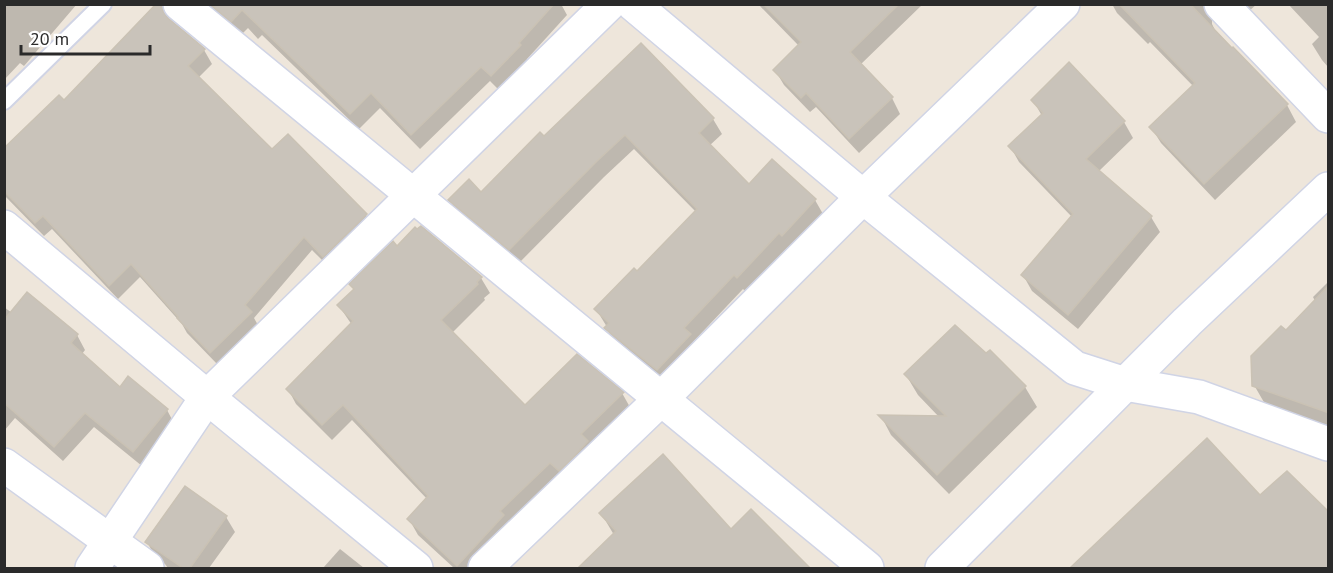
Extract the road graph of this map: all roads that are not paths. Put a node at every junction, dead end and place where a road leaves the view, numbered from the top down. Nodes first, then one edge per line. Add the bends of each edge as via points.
1 (103, 4) edge
2 (180, 4) edge
3 (609, 4) edge
4 (633, 4) edge
5 (1063, 4) edge
6 (1221, 4) edge
7 (4, 101) edge
8 (1329, 116) edge
9 (1329, 189) edge
10 (414, 195) junction
11 (863, 196) junction
12 (4, 227) edge
13 (1125, 384) junction
14 (207, 397) junction
15 (661, 399) junction
16 (1329, 444) edge
17 (4, 465) edge
18 (110, 541) junction
19 (92, 568) edge
20 (147, 568) edge
21 (416, 568) edge
22 (485, 568) edge
23 (867, 568) edge
24 (942, 568) edge

1 - 7 lane
2 - 10 street
3 - 10 street
4 - 11 street
5 - 11 street
6 - 8 street
9 - 13 street
10 - 14 street
10 - 15 street
11 - 13 street via 1075,368
11 - 15 street
12 - 14 street
13 - 16 street via 1199,397
13 - 24 street
14 - 18 street
14 - 21 street
15 - 22 street
15 - 23 street
17 - 18 street
18 - 19 street
18 - 20 street

